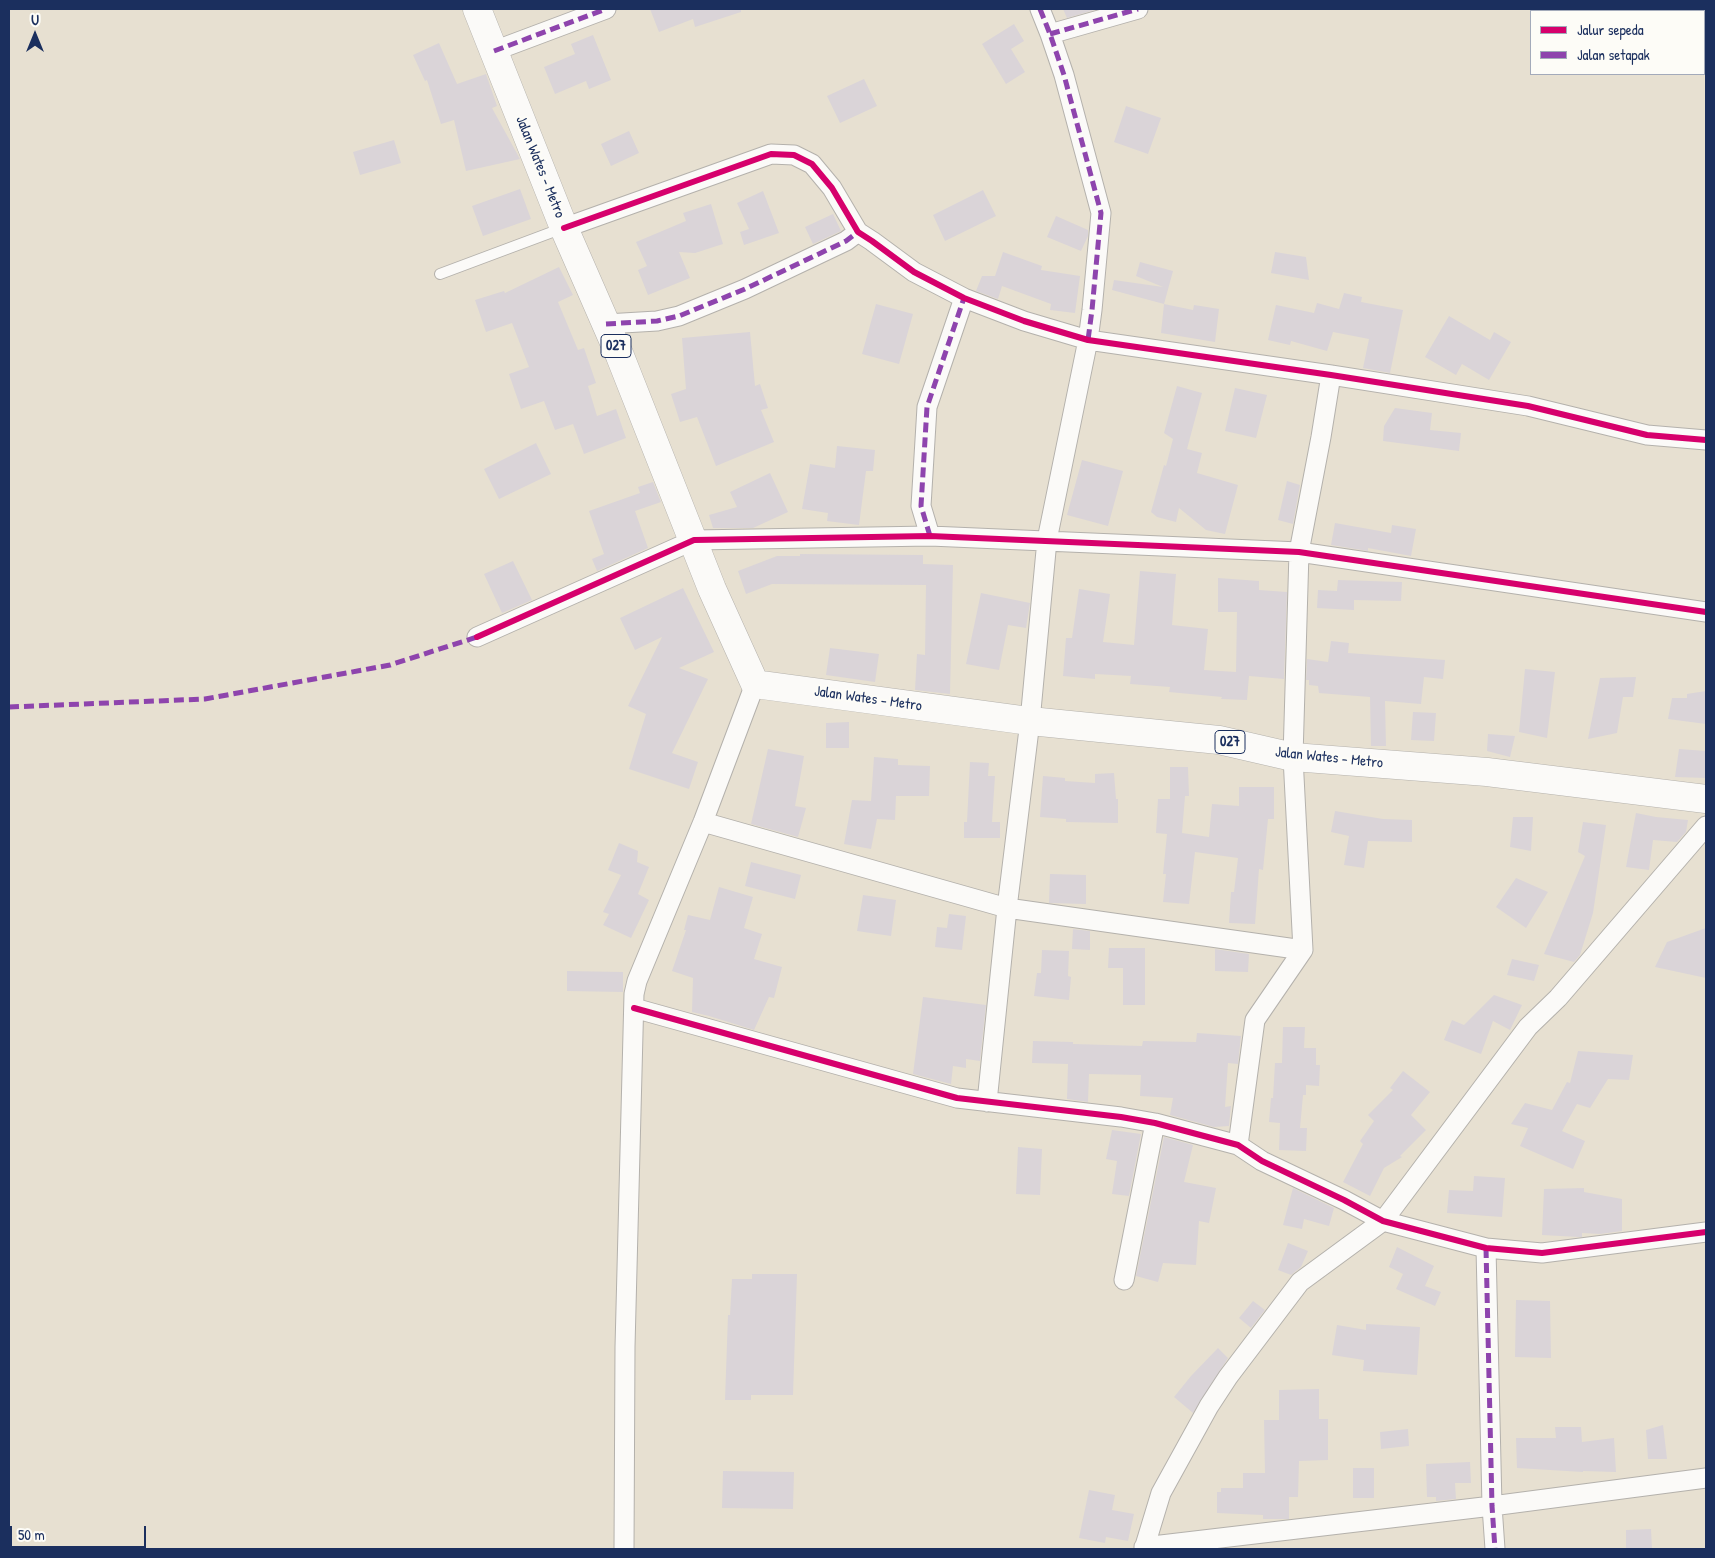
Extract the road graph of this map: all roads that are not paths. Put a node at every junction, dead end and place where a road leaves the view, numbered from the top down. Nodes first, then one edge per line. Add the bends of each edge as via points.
1 (477, 9) edge
2 (606, 9) edge
3 (1040, 9) edge
4 (1138, 9) edge
5 (1050, 34) junction
6 (494, 51) junction
7 (564, 228) junction
8 (858, 232) junction
9 (440, 274) dead end
10 (964, 298) junction
11 (606, 324) junction
12 (1088, 340) junction
13 (1331, 375) junction
14 (1706, 440) edge
15 (930, 536) junction
16 (694, 540) junction
17 (1047, 540) junction
18 (1299, 552) junction
19 (1706, 612) edge
20 (477, 637) dead end
21 (754, 684) junction
22 (1030, 721) junction
23 (1293, 756) junction
24 (1706, 799) edge
25 (703, 822) junction
26 (1706, 826) edge
27 (1007, 908) junction
28 (1303, 950) junction
29 (634, 1008) junction
30 (987, 1102) junction
31 (1155, 1123) junction
32 (1238, 1145) junction
33 (1384, 1221) junction
34 (1706, 1232) edge
35 (1486, 1248) junction
36 (1124, 1280) dead end
37 (1706, 1478) edge
38 (1492, 1506) junction
39 (1144, 1548) edge
40 (624, 1549) edge
41 (1495, 1549) edge

1 - 6 main road, Jalan Wates - Metro / 027
2 - 6 street
3 - 5 street
4 - 5 street
5 - 12 street via 1101,213
6 - 7 main road, Jalan Wates - Metro / 027
7 - 8 street via 778,154 794,155 812,164 832,188
7 - 9 lane
7 - 11 main road, Jalan Wates - Metro / 027
8 - 10 street via 914,272
8 - 11 street via 846,241 746,289 679,316 657,321
10 - 12 street via 1024,321
10 - 15 street via 926,407 921,506
11 - 16 main road, Jalan Wates - Metro / 027
12 - 13 street
12 - 17 street
13 - 14 street via 1528,406 1647,435
13 - 18 street
15 - 16 street
15 - 17 street
16 - 20 street
16 - 21 main road, Jalan Wates - Metro / 027
17 - 18 street
17 - 22 street
18 - 19 street
18 - 23 street
21 - 22 main road, Jalan Wates - Metro / 027
21 - 25 street
22 - 23 main road, Jalan Wates - Metro / 027 via 1219,740
22 - 27 street
23 - 24 main road, Jalan Wates - Metro / 027 via 1486,772
23 - 28 street
25 - 27 street
25 - 29 street via 637,981
26 - 33 street via 1558,998 1528,1027
27 - 28 street
27 - 30 street
28 - 32 street via 1255,1020
29 - 30 street via 957,1098
29 - 40 street via 625,1347
30 - 31 street
31 - 32 street
31 - 36 street
32 - 33 street via 1262,1161
33 - 35 street
33 - 39 street via 1300,1282 1228,1377 1161,1494
34 - 35 street via 1542,1253
35 - 38 street
37 - 38 street
38 - 39 street
38 - 41 street

